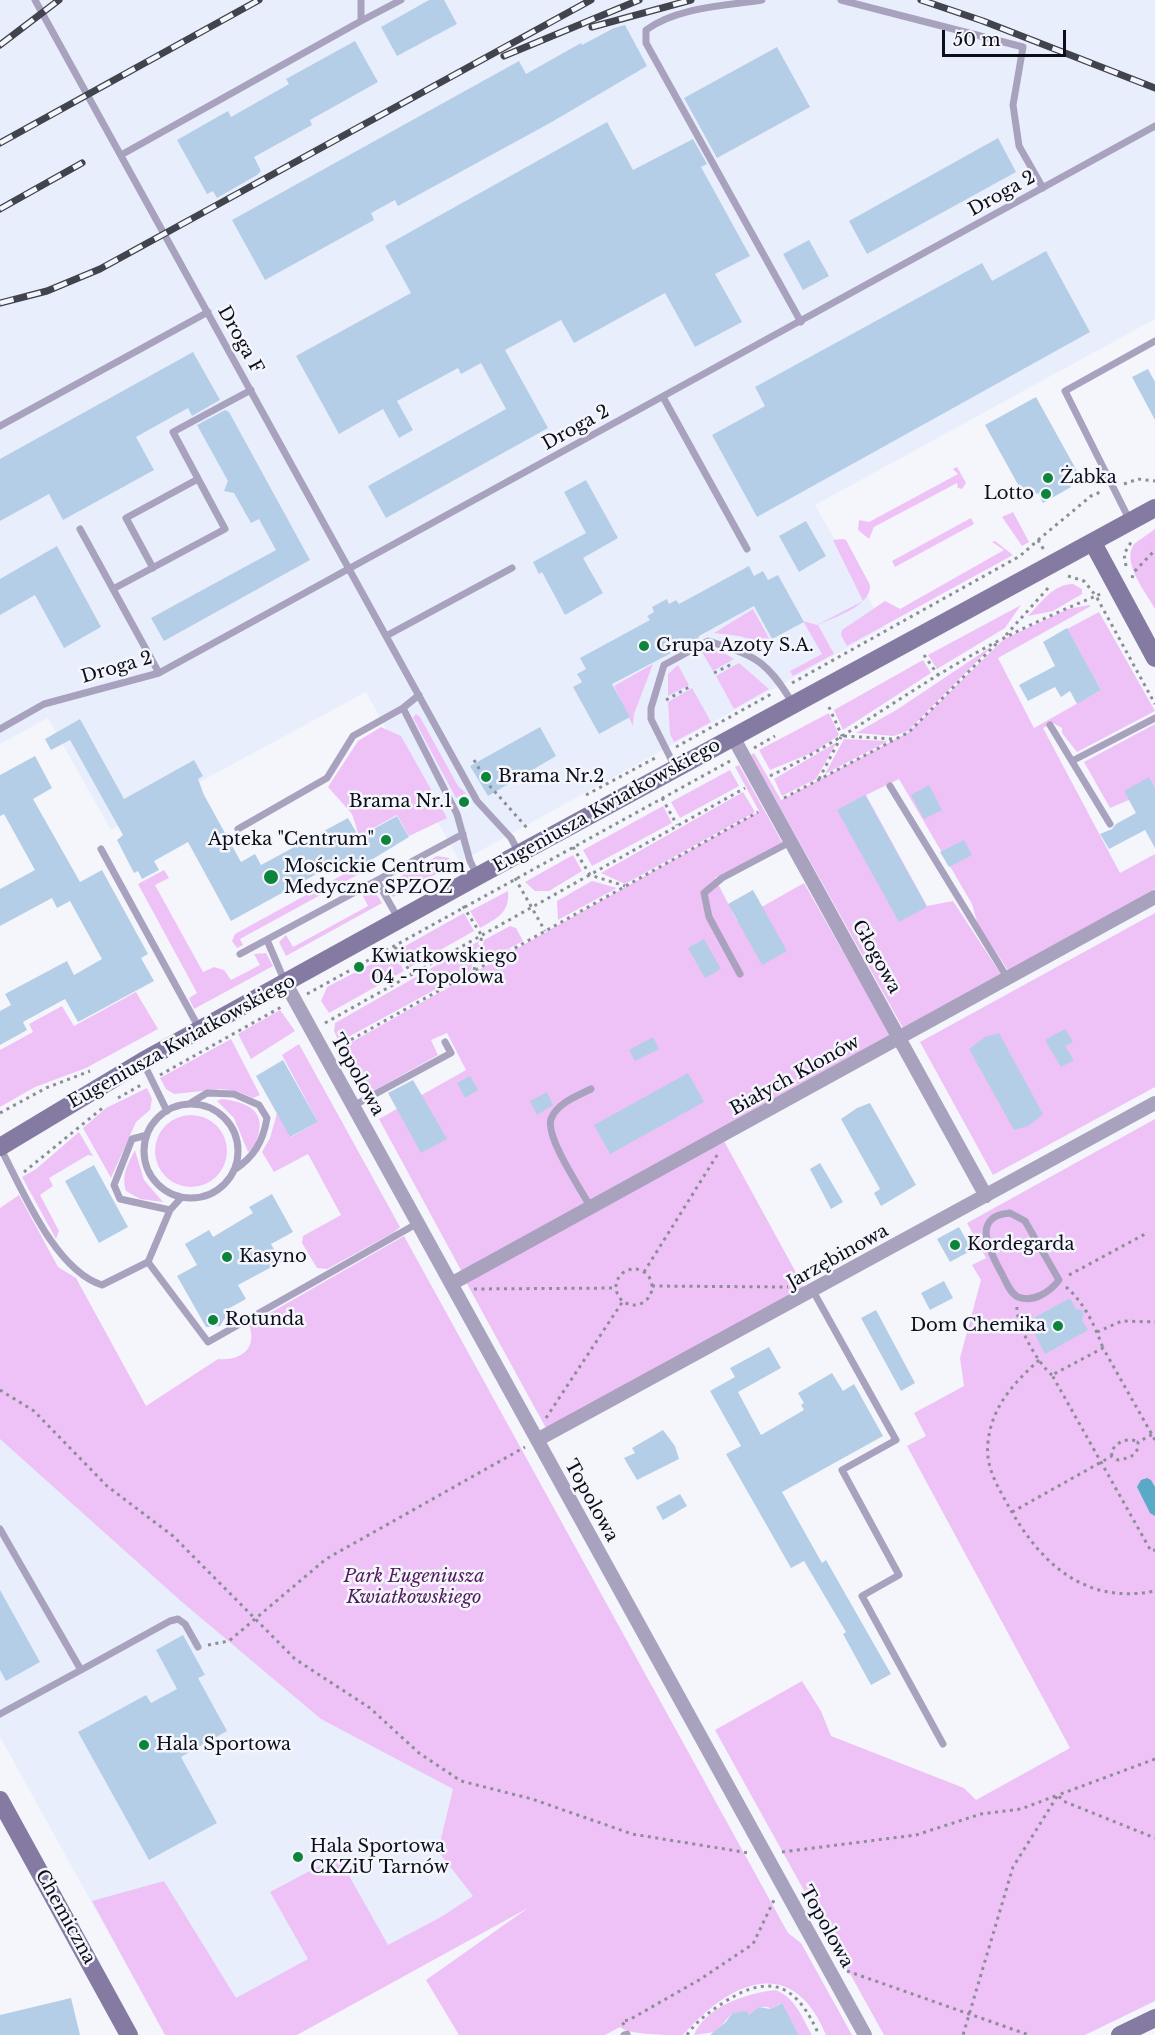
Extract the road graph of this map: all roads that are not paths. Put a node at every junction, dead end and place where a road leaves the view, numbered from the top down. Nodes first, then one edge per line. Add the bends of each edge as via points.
1 (35, 0) edge
2 (361, 0) edge
3 (401, 0) edge
4 (762, 0) edge
5 (841, 0) edge
6 (361, 21) junction
7 (1155, 126) edge
8 (121, 155) junction
9 (1043, 188) junction
10 (208, 312) junction
11 (801, 322) junction
12 (1155, 341) edge
13 (251, 390) junction
14 (663, 397) junction
15 (0, 426) edge
16 (198, 479) junction
17 (1155, 508) edge
18 (1135, 528) junction
19 (80, 529) dead end
20 (1093, 543) junction
21 (747, 549) dead end
22 (512, 567) dead end
23 (153, 568) junction
24 (350, 569) junction
25 (113, 589) junction
26 (386, 636) junction
27 (1155, 658) edge
28 (159, 673) junction
29 (419, 695) junction
30 (793, 704) junction
31 (403, 708) junction
32 (1155, 718) edge
33 (1050, 725) dead end
34 (0, 729) edge
35 (733, 737) junction
36 (1072, 762) junction
37 (676, 768) junction
38 (890, 786) dead end
39 (1110, 824) dead end
40 (238, 829) dead end
41 (463, 834) junction
42 (792, 841) junction
43 (101, 849) dead end
44 (520, 854) junction
45 (478, 876) junction
46 (378, 881) junction
47 (1155, 897) edge
48 (400, 921) junction
49 (267, 940) junction
50 (240, 954) dead end
51 (740, 974) dead end
52 (1008, 979) junction
53 (286, 984) junction
54 (200, 1030) junction
55 (900, 1039) junction
56 (445, 1042) dead end
57 (143, 1061) junction
58 (591, 1089) dead end
59 (1155, 1103) edge
60 (189, 1104) junction
61 (353, 1106) junction
62 (167, 1111) junction
63 (147, 1135) junction
64 (0, 1147) edge
65 (234, 1170) junction
66 (986, 1196) junction
67 (181, 1198) junction
68 (591, 1208) junction
69 (170, 1210) junction
70 (418, 1223) junction
71 (148, 1262) junction
72 (451, 1284) junction
73 (807, 1294) junction
74 (1017, 1296) joint
75 (537, 1440) junction
76 (0, 1529) edge
77 (198, 1647) road end
78 (81, 1670) junction
79 (0, 1714) edge
80 (943, 1744) dead end
81 (0, 1800) edge
82 (1155, 2018) edge
83 (129, 2035) edge
84 (865, 2035) edge
85 (1120, 2035) edge

1 - 8 lane, Droga F
2 - 6 lane
3 - 6 lane
4 - 11 lane via 706,8 658,21 646,30 646,43
5 - 9 lane via 1023,47 1013,105 1019,146
6 - 8 lane
7 - 9 lane, Droga 2
8 - 10 lane, Droga F
9 - 11 lane, Droga 2
10 - 13 lane, Droga F
10 - 15 lane
11 - 14 lane, Droga 2
12 - 18 lane via 1065,391
13 - 16 lane via 173,432
13 - 24 lane, Droga F
14 - 21 lane
14 - 24 lane, Droga 2
16 - 23 lane via 126,518
16 - 23 lane via 225,529
17 - 18 main road, Eugeniusza Kwiatkowskiego
18 - 20 main road, Eugeniusza Kwiatkowskiego
19 - 25 lane
20 - 27 main road
20 - 30 main road, Eugeniusza Kwiatkowskiego
22 - 26 lane
23 - 25 lane
24 - 26 lane, Droga F
24 - 28 lane, Droga 2
25 - 28 lane
26 - 29 lane, Droga F
28 - 34 lane, Droga 2 via 44,705
29 - 31 lane
29 - 44 lane, Droga F via 477,801 511,838
30 - 35 main road, Eugeniusza Kwiatkowskiego
30 - 37 lane via 761,661 708,641 664,665 651,719
31 - 40 lane via 353,736 327,778
31 - 41 lane
32 - 36 lane
33 - 36 lane
35 - 37 main road, Eugeniusza Kwiatkowskiego
35 - 42 street, Głogowa
36 - 39 lane
37 - 44 main road, Eugeniusza Kwiatkowskiego
38 - 52 lane
41 - 45 lane
41 - 46 lane
42 - 51 lane via 722,878 704,893 709,917
42 - 55 street, Głogowa
43 - 54 lane
44 - 45 main road, Eugeniusza Kwiatkowskiego
45 - 48 main road, Eugeniusza Kwiatkowskiego
46 - 48 lane
46 - 49 lane
47 - 52 street, Białych Klonów
48 - 53 main road, Eugeniusza Kwiatkowskiego
49 - 50 lane
49 - 53 lane
52 - 55 street, Białych Klonów
53 - 54 main road, Eugeniusza Kwiatkowskiego
53 - 61 street, Topolowa
54 - 57 main road, Eugeniusza Kwiatkowskiego
55 - 66 street, Głogowa
55 - 68 street, Białych Klonów
56 - 61 lane via 451,1053
57 - 62 lane
57 - 64 main road, Eugeniusza Kwiatkowskiego
58 - 68 lane via 558,1108 550,1127
59 - 66 street, Jarzębinowa
60 - 62 lane
60 - 65 lane via 214,1110 229,1123 238,1143
60 - 65 lane via 207,1093 234,1094 259,1105 267,1118 265,1132 253,1157
61 - 70 street, Topolowa
62 - 63 lane
63 - 67 lane via 144,1160 149,1174 165,1191
63 - 69 lane via 132,1140 114,1185 120,1199
64 - 71 lane via 50,1240 81,1274 102,1285
65 - 67 lane via 222,1188 212,1194
66 - 73 street, Jarzębinowa
67 - 69 lane
68 - 72 street, Białych Klonów
69 - 71 lane
70 - 71 lane via 208,1342
70 - 72 street, Topolowa
72 - 75 street, Topolowa
73 - 75 street, Jarzębinowa
73 - 80 lane via 896,1440 842,1470 899,1575 862,1596
74 - 74 lane via 987,1245 986,1229 997,1215 1010,1212 1022,1217 1059,1280 1041,1296
75 - 84 street, Topolowa
76 - 78 lane
77 - 78 lane via 185,1624 170,1621
78 - 79 lane
81 - 83 main road, Chemiczna
82 - 85 main road

